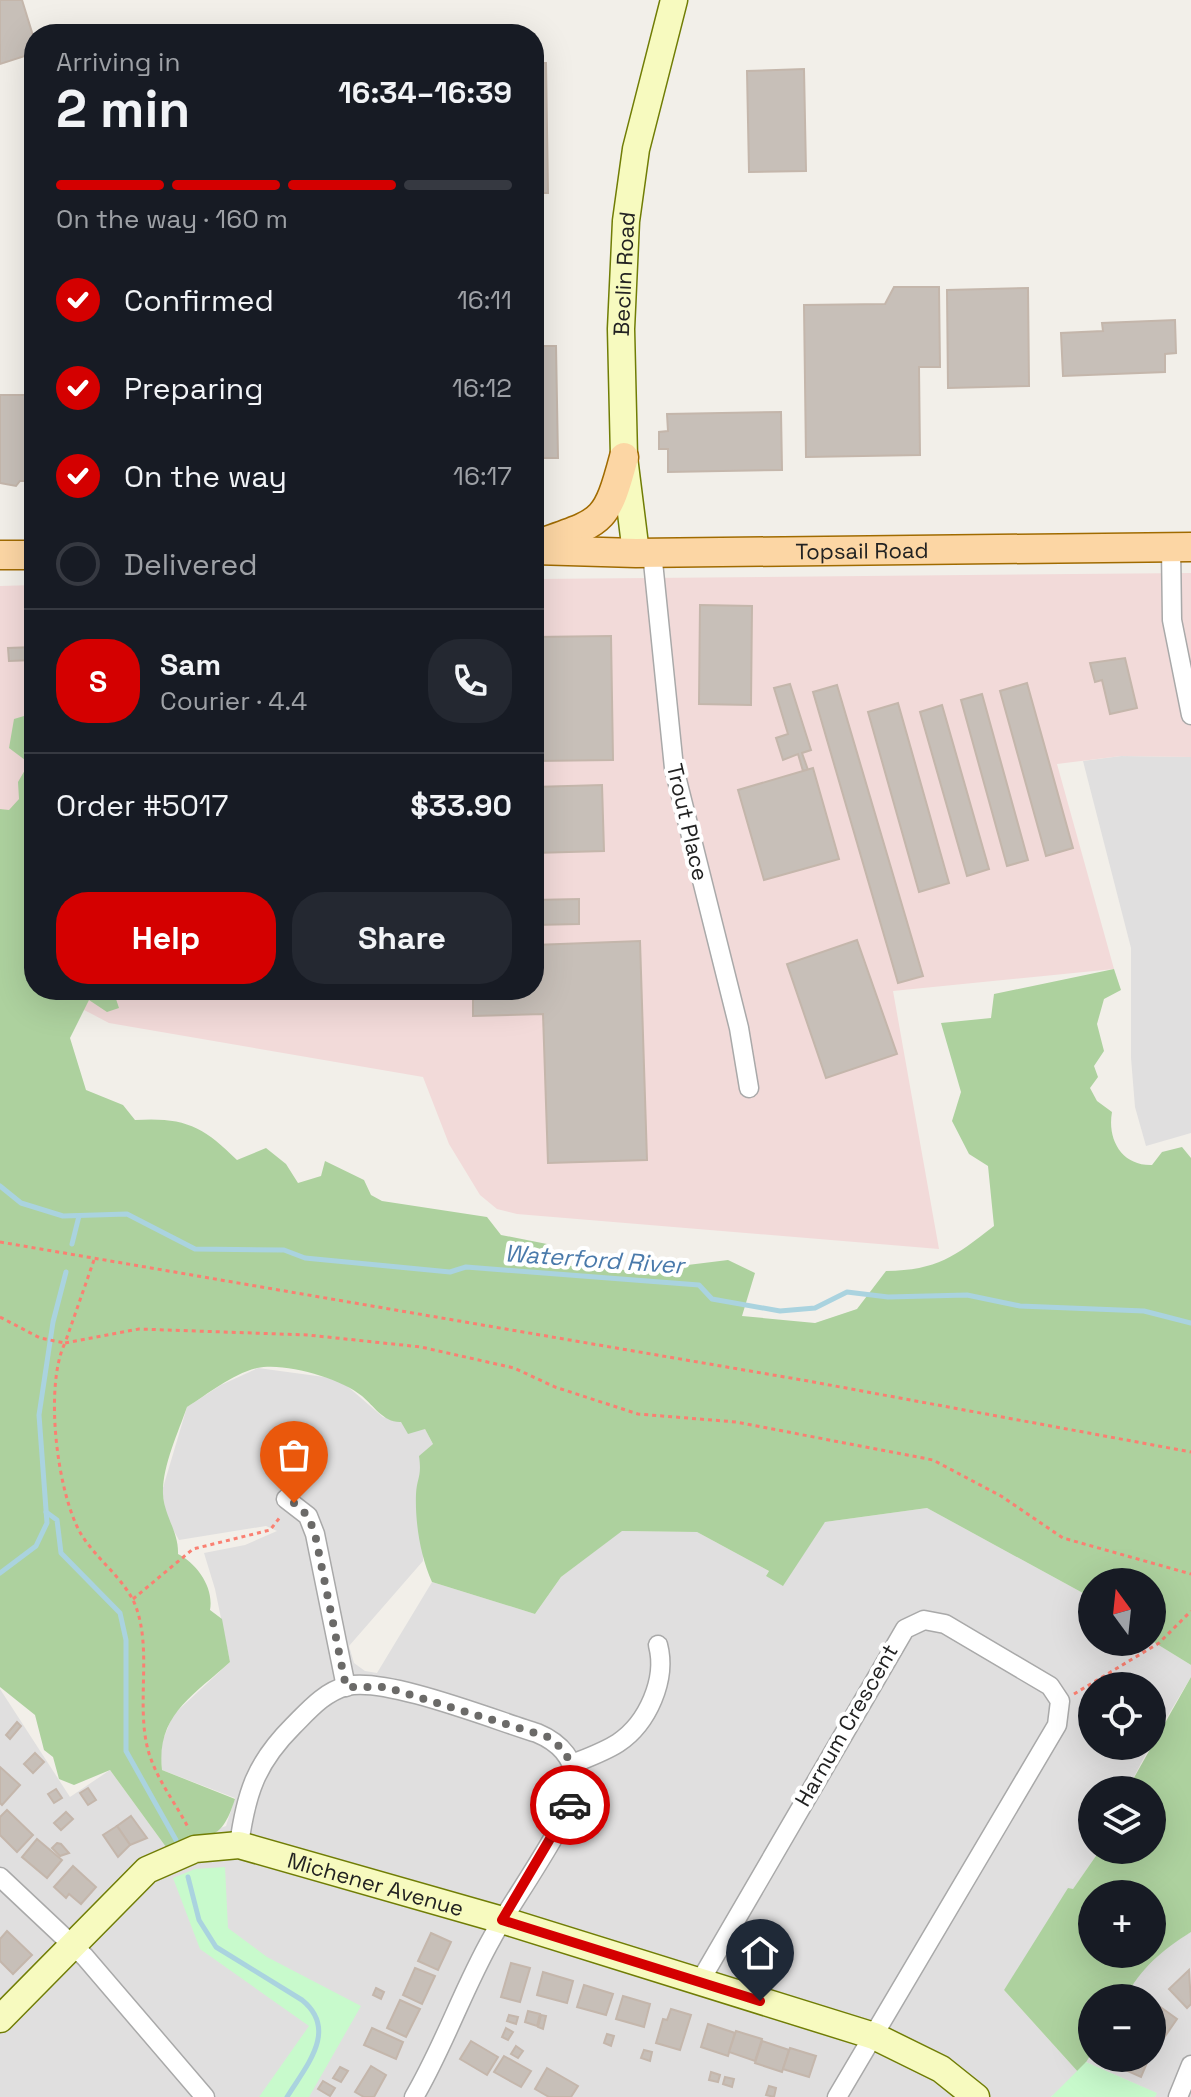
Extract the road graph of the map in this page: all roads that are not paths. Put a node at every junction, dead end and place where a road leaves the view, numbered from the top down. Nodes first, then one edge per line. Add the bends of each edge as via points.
1 (674, 0) edge
2 (624, 457) junction
3 (544, 544) edge
4 (1181, 547) edge
5 (544, 548) edge
6 (644, 553) junction
7 (0, 555) edge
8 (24, 555) edge
9 (1191, 715) edge
10 (749, 1088) dead end
11 (286, 1499) road end
12 (658, 1645) dead end
13 (346, 1687) junction
14 (572, 1764) junction
15 (239, 1845) junction
16 (0, 1877) edge
17 (502, 1920) junction
18 (72, 1944) junction
19 (699, 1983) junction
20 (0, 2019) edge
21 (874, 2036) junction
22 (1191, 2065) edge
23 (422, 2094) edge
24 (205, 2097) edge
25 (837, 2097) edge
26 (976, 2097) edge
27 (1178, 2097) edge

1 - 2 street, Beclin Road via 636,149 626,221 621,329
2 - 3 main road via 605,514 594,524
2 - 6 street, Beclin Road
4 - 6 main road, Topsail Road
4 - 9 street via 1172,620
5 - 6 main road, Topsail Road
6 - 10 street, Trout Place via 674,768
7 - 8 main road
11 - 13 street via 308,1516 315,1534
12 - 14 street via 660,1682 637,1723 621,1742
13 - 14 street via 385,1687 537,1733 559,1745
13 - 15 street via 315,1703 265,1755 248,1797
14 - 17 street via 575,1786 570,1807
15 - 17 street, Michener Avenue
15 - 18 street, Michener Avenue via 195,1849 170,1858 138,1878
16 - 18 street
17 - 19 street, Michener Avenue
17 - 23 street
18 - 20 street, Michener Avenue
18 - 24 street
19 - 21 street, Michener Avenue
19 - 21 street, Harnum Crescent via 905,1629 924,1620 945,1624 1043,1681 1060,1701 1057,1725
21 - 25 street
21 - 26 street, Michener Avenue via 941,2069
22 - 27 street

